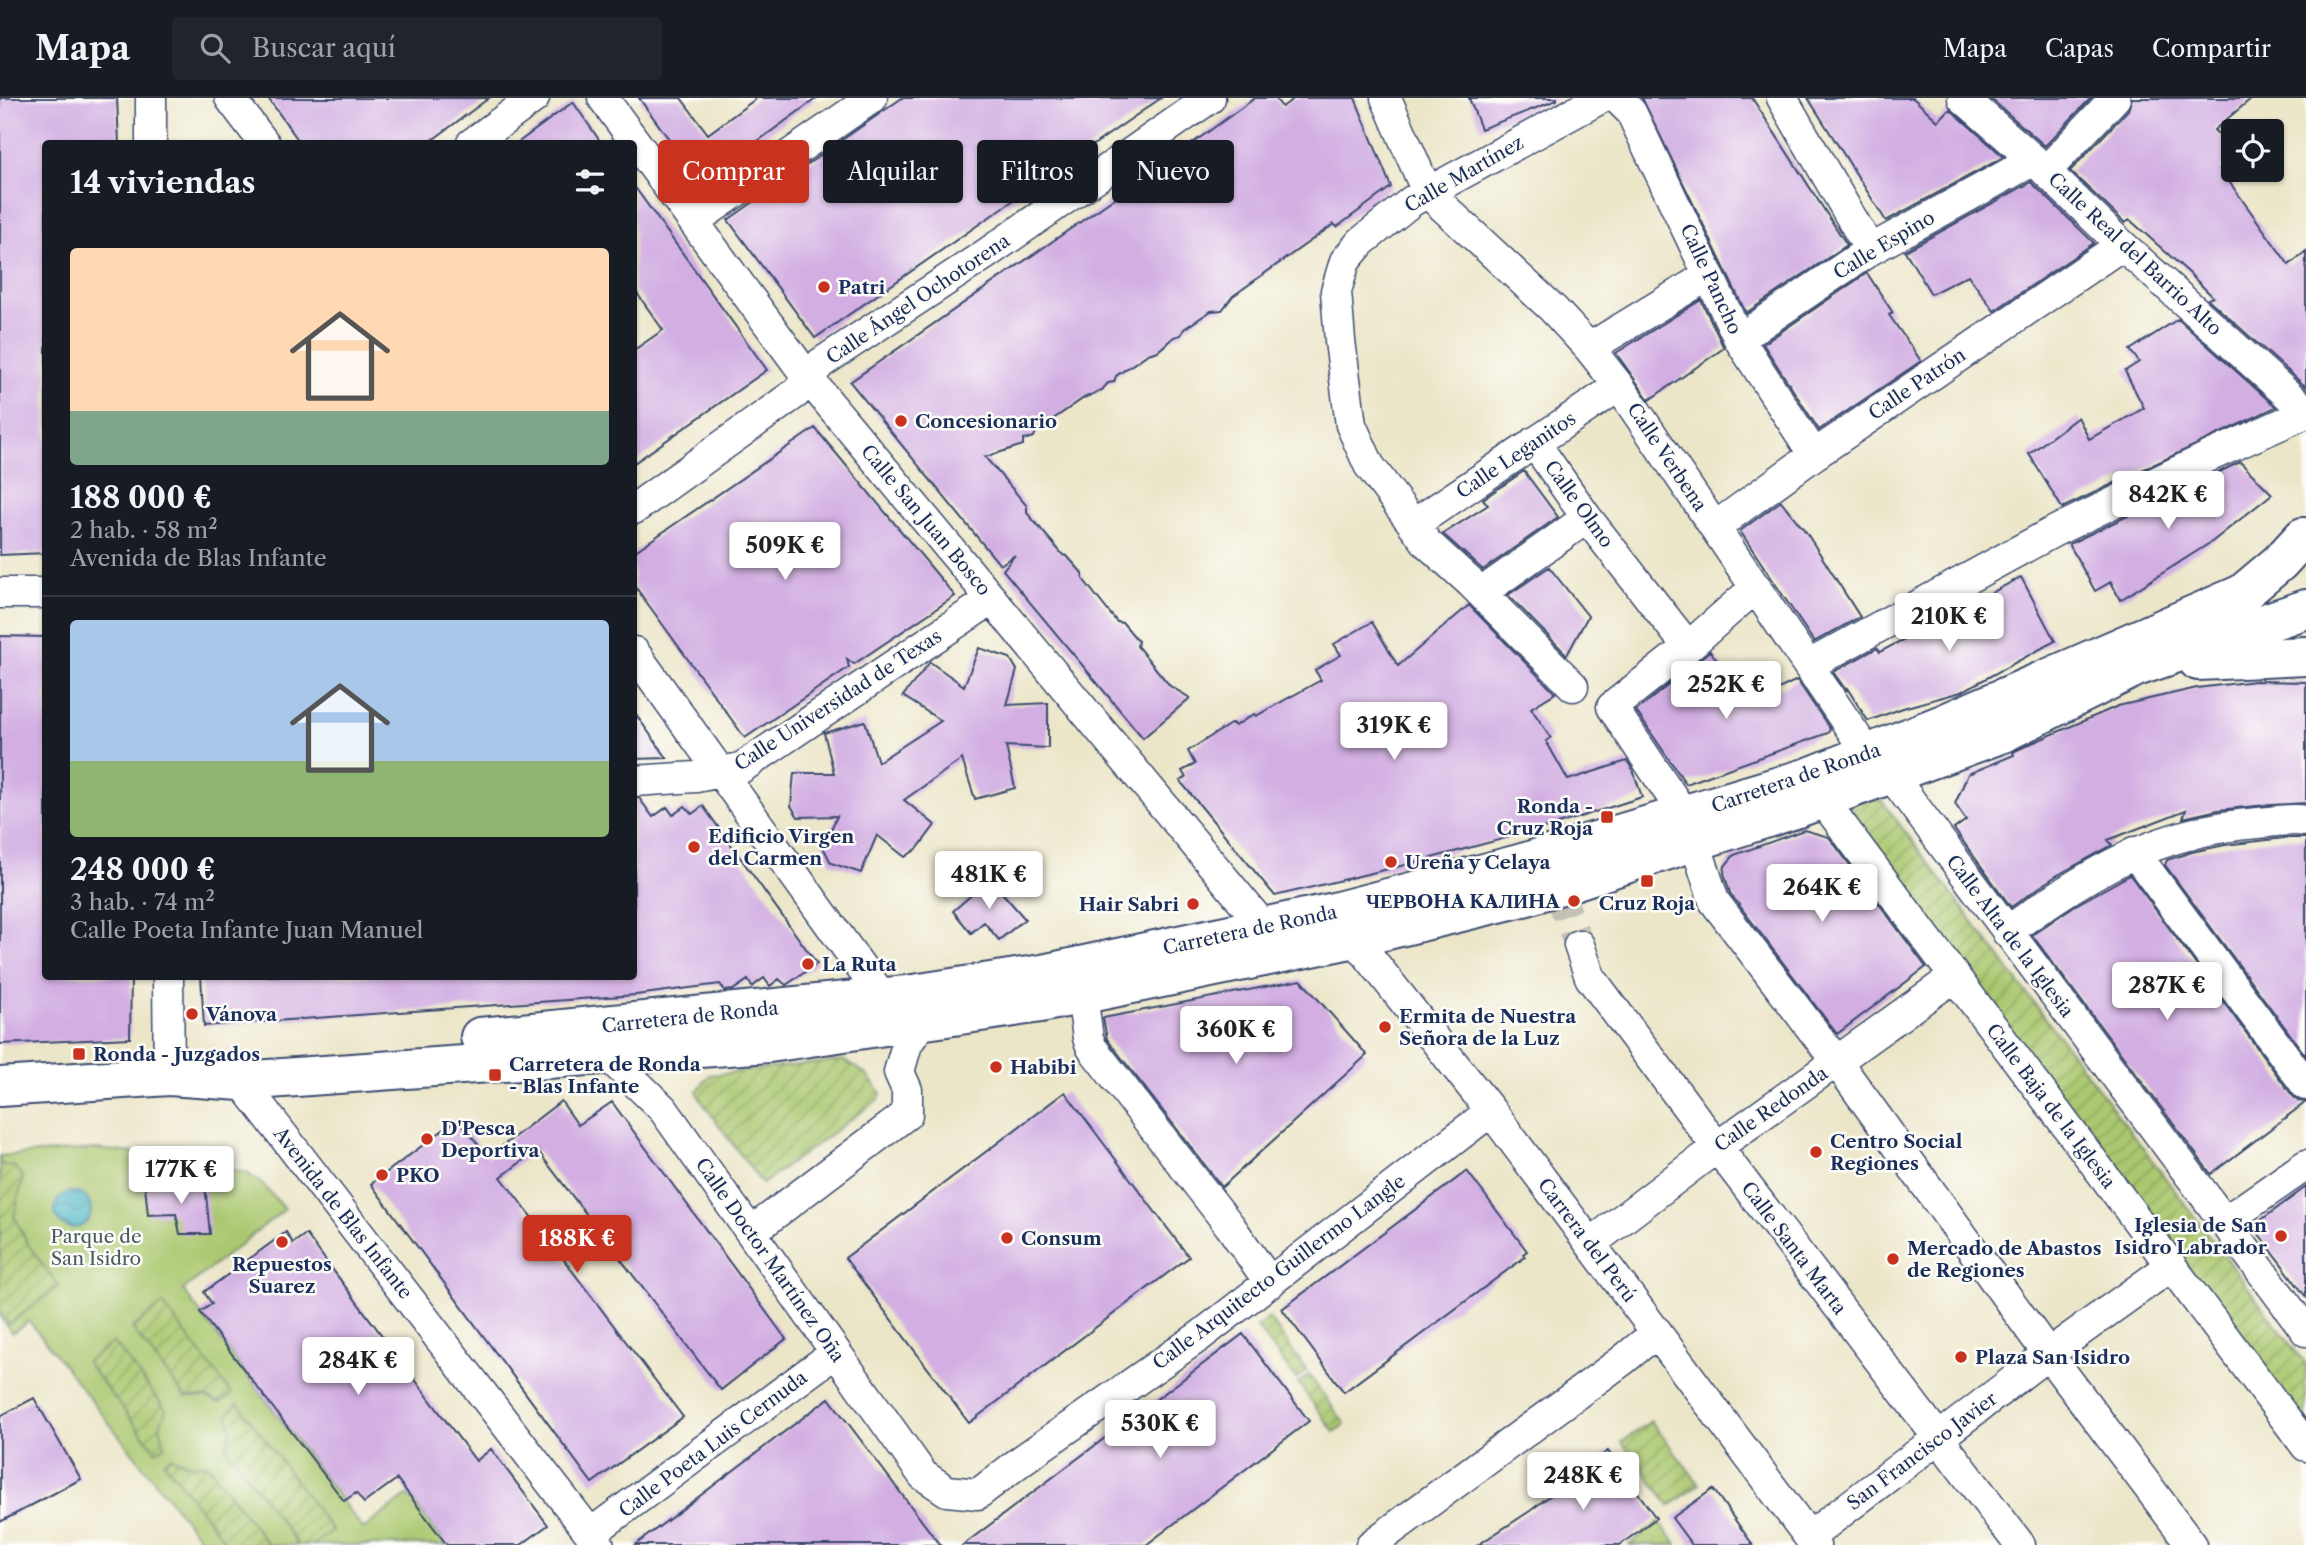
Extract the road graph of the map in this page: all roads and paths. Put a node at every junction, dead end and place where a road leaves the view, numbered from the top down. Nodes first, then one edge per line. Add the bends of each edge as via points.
1 (150, 98) edge
2 (230, 98) edge
3 (534, 98) edge
4 (603, 98) edge
5 (872, 98) edge
6 (1210, 98) edge
7 (1386, 98) edge
8 (1601, 98) edge
9 (1617, 98) edge
10 (1782, 98) edge
11 (1964, 98) edge
12 (2115, 98) edge
13 (151, 140) edge
14 (262, 140) edge
15 (476, 140) edge
16 (634, 140) edge
17 (637, 144) edge
18 (2040, 165) junction
19 (1427, 192) junction
20 (694, 221) junction
21 (2122, 245) junction
22 (1870, 250) junction
23 (1709, 275) junction
24 (1739, 339) junction
25 (1589, 348) junction
26 (808, 378) junction
27 (1619, 386) junction
28 (2306, 412) edge
29 (1534, 442) junction
30 (1814, 455) junction
31 (637, 507) edge
32 (1587, 518) junction
33 (1414, 524) junction
34 (1715, 527) junction
35 (2305, 535) edge
36 (1756, 587) junction
37 (0, 593) edge
38 (42, 593) edge
39 (1481, 593) junction
40 (992, 599) junction
41 (2306, 609) edge
42 (1688, 647) junction
43 (637, 656) edge
44 (2306, 656) edge
45 (1809, 665) junction
46 (2136, 667) junction
47 (1573, 686) dead end
48 (1880, 764) junction
49 (721, 774) junction
50 (637, 780) edge
51 (1822, 799) junction
52 (2306, 821) edge
53 (1690, 829) junction
54 (2134, 852) junction
55 (1344, 925) junction
56 (1265, 928) junction
57 (2007, 932) junction
58 (1579, 945) tunnel mouth
59 (1954, 977) junction
60 (167, 980) edge
61 (1082, 995) junction
62 (883, 998) junction
63 (923, 1020) junction
64 (606, 1054) junction
65 (1837, 1062) junction
66 (169, 1076) junction
67 (241, 1081) junction
68 (2306, 1085) edge
69 (0, 1087) edge
70 (1491, 1111) junction
71 (1717, 1147) junction
72 (2306, 1165) edge
73 (2224, 1222) junction
74 (751, 1232) junction
75 (1590, 1244) junction
76 (2171, 1266) junction
77 (1270, 1283) junction
78 (2306, 1331) edge
79 (1657, 1332) junction
80 (835, 1353) junction
81 (2048, 1354) junction
82 (1940, 1438) junction
83 (2306, 1446) edge
84 (923, 1475) joint
85 (595, 1540) edge
86 (1812, 1541) edge
87 (1371, 1545) edge
88 (2020, 1545) edge
89 (2192, 1545) edge

1 - 13 street
2 - 14 street
3 - 15 street
4 - 16 street, Calle San Juan Bosco
5 - 20 street
6 - 26 street, Calle Ángel Ochotorena via 821,363
7 - 19 street
8 - 19 street, Calle Martínez
9 - 23 street, Calle Pancho via 1631,112
10 - 22 street
11 - 18 street, Calle Real del Barrio Alto
12 - 18 street, Calle Espino
17 - 20 street, Calle San Juan Bosco
18 - 21 street, Calle Real del Barrio Alto
18 - 22 street, Calle Espino
19 - 25 street, Calle Verbena
19 - 33 street, Calle Martínez via 1361,242 1345,261 1336,291 1351,425 1368,465
20 - 26 street, Calle San Juan Bosco
21 - 28 street, Calle Real del Barrio Alto
21 - 30 street, Calle Patrón
22 - 24 street, Calle Espino
23 - 24 street, Calle Pancho
23 - 25 street
24 - 30 street, Calle Pancho
25 - 27 street, Calle Verbena
26 - 31 street, Calle Ángel Ochotorena via 796,393
26 - 40 street, Calle San Juan Bosco
27 - 29 street, Calle Leganitos
27 - 34 street, Calle Verbena
28 - 45 street via 2053,532
29 - 32 street, Calle Olmo
29 - 33 street, Calle Leganitos
30 - 34 street, Calle Patrón
32 - 39 street
32 - 42 street, Calle Olmo
33 - 39 street, Calle Martínez
34 - 36 street, Calle Verbena
35 - 48 main road, Carretera de Ronda via 2242,594 1943,724
36 - 42 street
36 - 45 street, Calle Verbena
37 - 38 street
39 - 47 street, Calle Martínez
40 - 49 street, Calle Universidad de Texas via 741,768
40 - 56 street, Calle San Juan Bosco
41 - 46 main road, Carretera de Ronda
42 - 53 street via 1612,707
43 - 49 street
44 - 46 main road
45 - 48 street, Calle Verbena
46 - 48 main road, Carretera de Ronda via 2003,733
48 - 51 main road, Carretera de Ronda
48 - 53 main road, Carretera de Ronda via 1809,778
48 - 57 street, Calle Alta de la Iglesia
49 - 50 street, Calle Universidad de Texas
49 - 62 street
51 - 53 main road, Carretera de Ronda
51 - 59 street, Calle Baja de la Iglesia
52 - 54 street via 2226,825
53 - 55 main road, Carretera de Ronda via 1519,864
53 - 65 street via 1714,901
54 - 57 street via 2082,878
54 - 68 street
55 - 56 main road, Carretera de Ronda
55 - 61 main road, Carretera de Ronda
55 - 70 street, Carrera del Perú
56 - 62 main road, Carretera de Ronda via 1042,974
57 - 73 street, Calle Alta de la Iglesia
58 - 71 street, Calle Santa Marta via 1590,976
59 - 65 street, Calle Redonda
59 - 76 street, Calle Baja de la Iglesia
60 - 66 street
61 - 63 main road, Carretera de Ronda
61 - 77 street via 1092,1048
62 - 66 main road, Carretera de Ronda via 233,1060
63 - 64 main road, Carretera de Ronda via 769,1042
63 - 74 street via 907,1044 899,1072 907,1090 907,1114
64 - 67 main road, Carretera de Ronda
64 - 74 street, Calle Doctor Martínez Oña via 663,1109
65 - 71 street, Calle Redonda
65 - 81 street
66 - 67 main road, Carretera de Ronda
66 - 69 main road, Carretera de Ronda
67 - 85 street, Avenida de Blas Infante
70 - 75 street, Carrera del Perú
70 - 77 street, Calle Arquitecto Guillermo Langle
71 - 75 street, Calle Redonda
71 - 82 street, Calle Santa Marta
72 - 73 street
73 - 78 street, Calle Alta de la Iglesia
74 - 80 street, Calle Doctor Martínez Oña
75 - 79 street, Carrera del Perú
76 - 81 street, San Francisco Javier
76 - 83 street, Calle Baja de la Iglesia
77 - 84 street, Calle Arquitecto Guillermo Langle via 978,1493 947,1491
79 - 86 street, Carrera del Perú
79 - 87 street
80 - 84 street, Calle Doctor Martínez Oña
80 - 85 street, Calle Poeta Luis Cernuda
81 - 82 street, San Francisco Javier
81 - 89 street
82 - 86 street, San Francisco Javier
82 - 88 street, Calle Santa Marta

